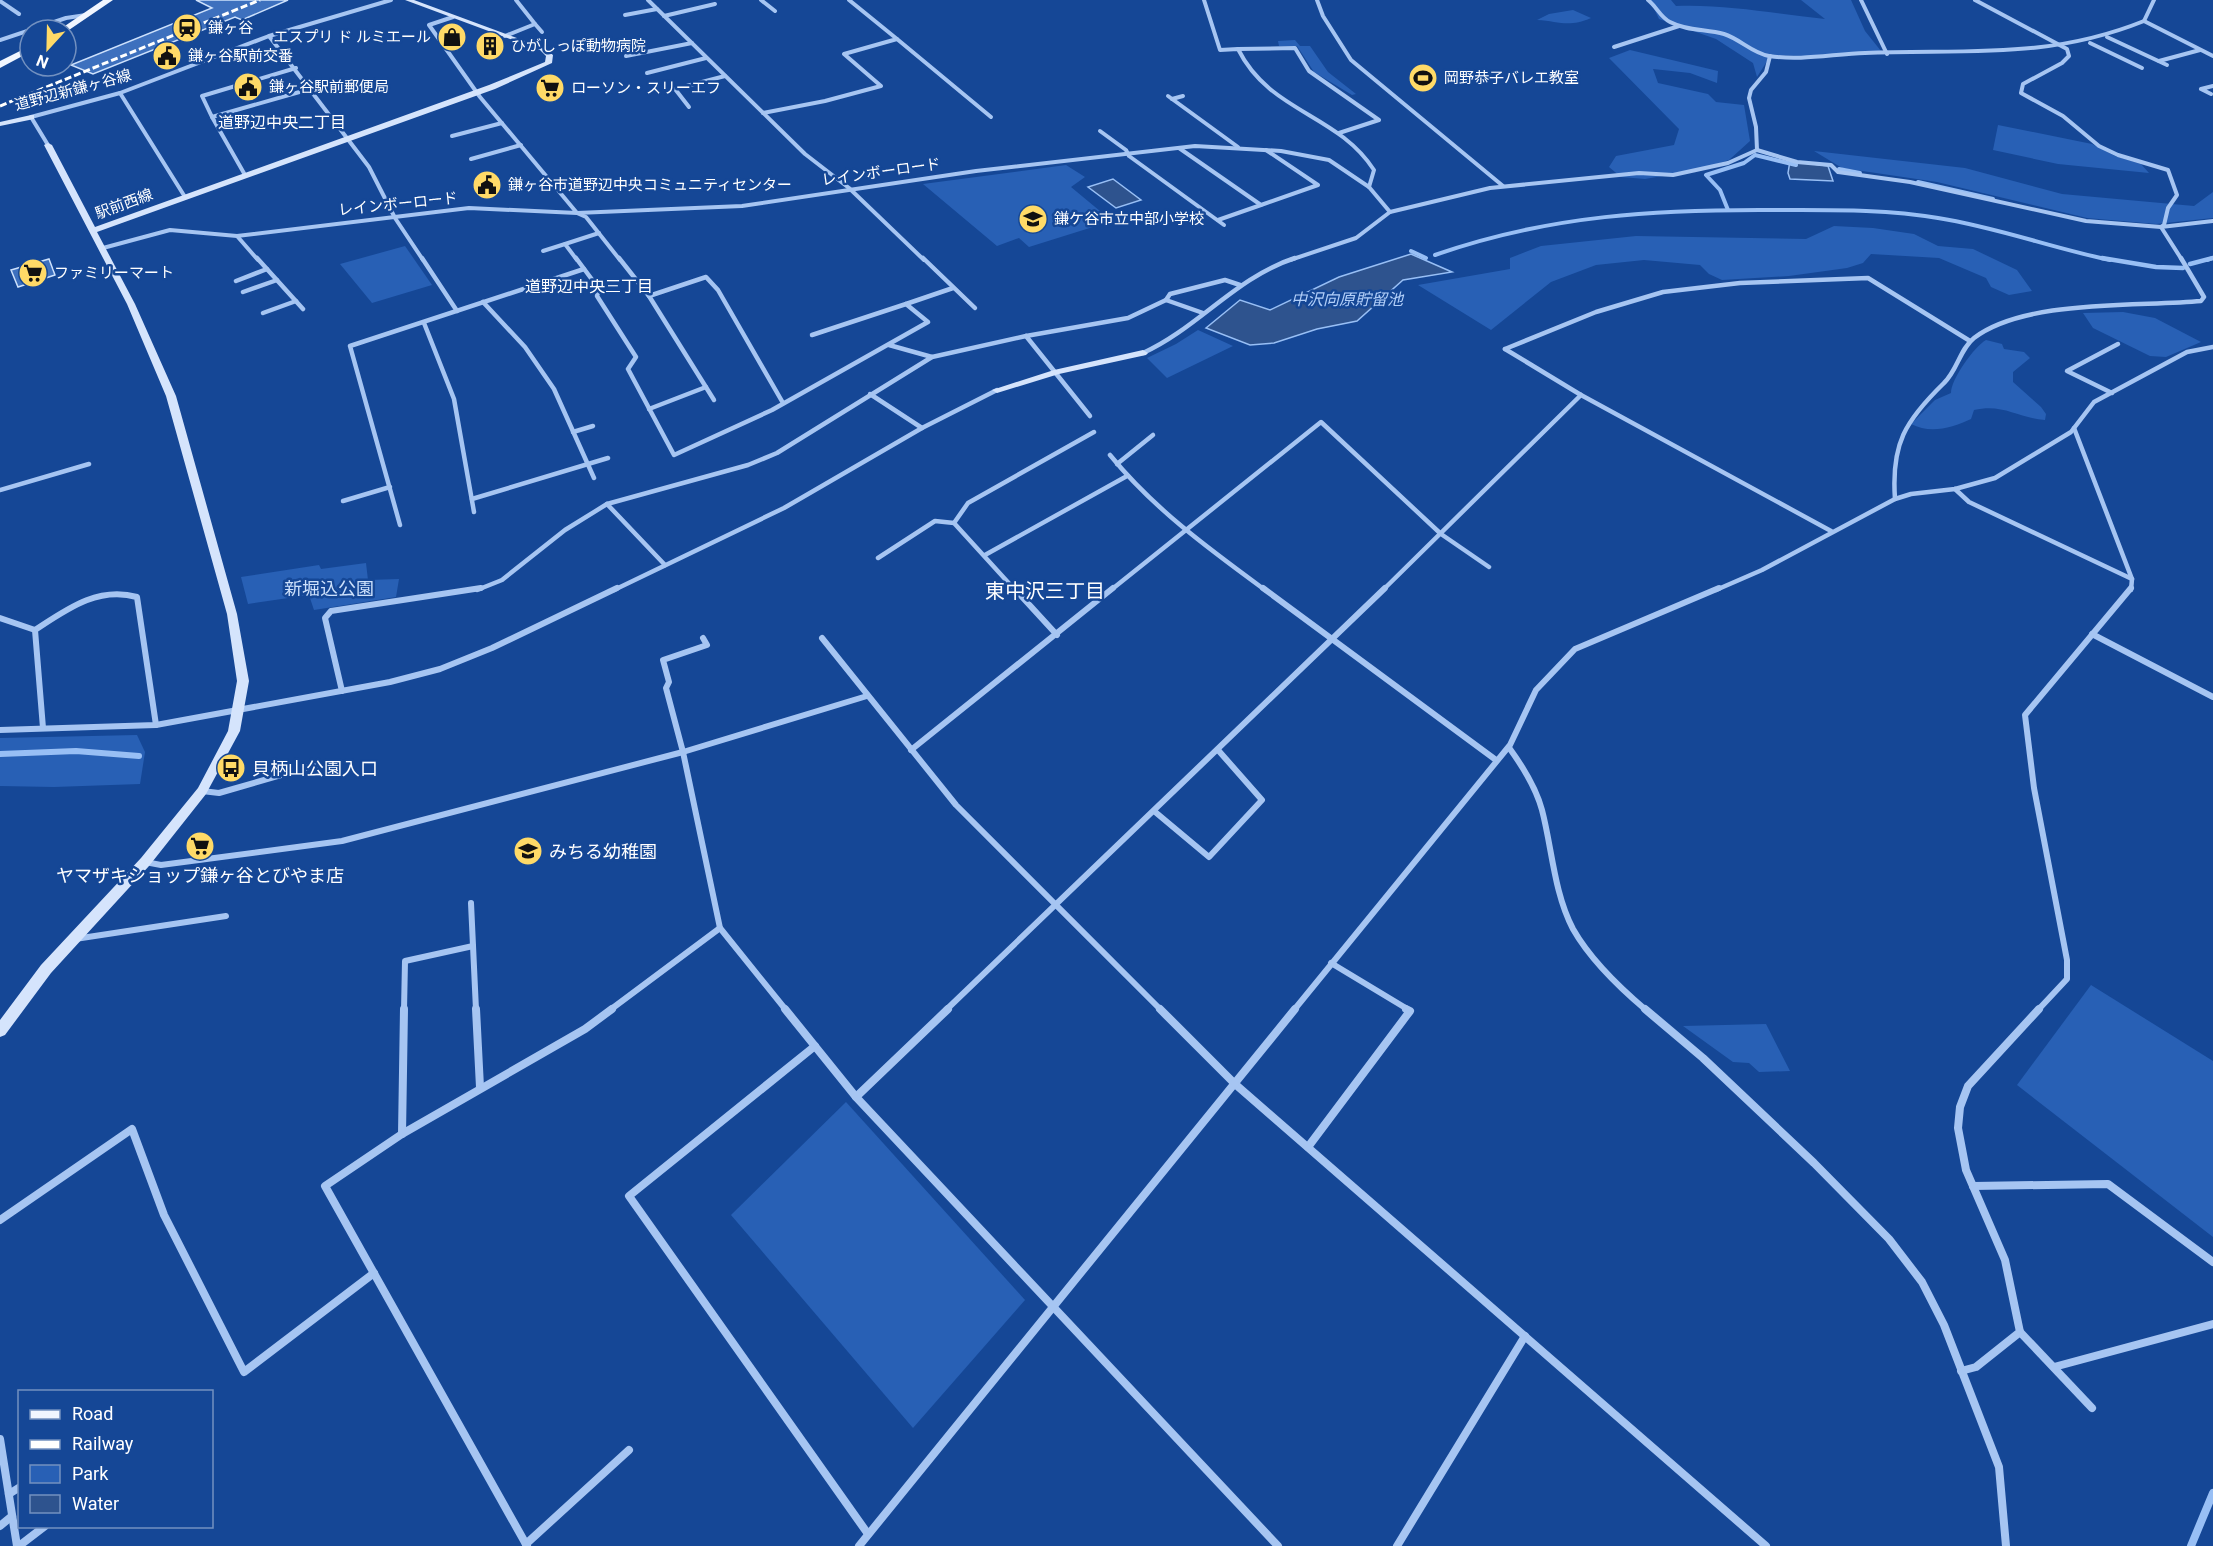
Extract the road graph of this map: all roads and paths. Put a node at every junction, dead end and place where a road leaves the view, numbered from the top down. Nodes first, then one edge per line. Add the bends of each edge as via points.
1 (109, 0) edge
2 (391, 0) edge
3 (408, 0) edge
4 (516, 0) edge
5 (648, 0) edge
6 (762, 0) edge
7 (850, 0) edge
8 (1204, 0) edge
9 (1317, 0) edge
10 (1648, 0) edge
11 (1861, 0) edge
12 (1975, 0) edge
13 (2154, 0) edge
14 (0, 1) edge
15 (715, 4) dead end
16 (657, 9) junction
17 (775, 11) dead end
18 (19, 14) dead end
19 (86, 15) junction
20 (625, 15) dead end
21 (664, 16) junction
22 (453, 17) junction
23 (78, 20) edge
24 (2144, 21) junction
25 (535, 24) junction
26 (1680, 26) junction
27 (542, 32) dead end
28 (269, 36) junction
29 (505, 36) junction
30 (2108, 37) junction
31 (897, 39) junction
32 (0, 40) edge
33 (2090, 42) junction
34 (692, 43) junction
35 (2064, 46) junction
36 (1614, 47) dead end
37 (1238, 49) junction
38 (2200, 50) junction
39 (1887, 54) junction
40 (18, 56) edge
41 (626, 56) dead end
42 (1770, 56) junction
43 (2213, 56) edge
44 (705, 58) junction
45 (2159, 61) junction
46 (0, 65) edge
47 (2168, 65) dead end
48 (296, 68) junction
49 (2142, 68) dead end
50 (647, 72) dead end
51 (725, 76) junction
52 (2213, 86) edge
53 (310, 89) junction
54 (477, 92) junction
55 (120, 93) junction
56 (2211, 94) dead end
57 (1183, 96) dead end
58 (688, 106) dead end
59 (763, 113) junction
60 (31, 117) junction
61 (212, 117) junction
62 (991, 117) dead end
63 (502, 123) junction
64 (0, 124) edge
65 (1100, 130) dead end
66 (1339, 133) junction
67 (452, 136) dead end
68 (348, 138) junction
69 (48, 145) joint
70 (521, 145) junction
71 (1239, 147) junction
72 (1178, 148) junction
73 (1264, 150) junction
74 (1756, 150) junction
75 (1127, 152) junction
76 (471, 159) dead end
77 (245, 175) junction
78 (1503, 186) junction
79 (1369, 187) junction
80 (849, 188) junction
81 (185, 197) junction
82 (1261, 205) junction
83 (1390, 212) junction
84 (577, 213) junction
85 (395, 218) junction
86 (1218, 220) junction
87 (2213, 221) edge
88 (1224, 225) dead end
89 (2160, 227) junction
90 (94, 230) junction
91 (599, 233) junction
92 (237, 236) junction
93 (566, 244) junction
94 (103, 248) junction
95 (543, 251) dead end
96 (267, 269) junction
97 (584, 269) junction
98 (277, 280) junction
99 (236, 281) dead end
100 (1240, 285) junction
101 (953, 288) junction
102 (243, 291) dead end
103 (649, 296) junction
104 (1166, 300) junction
105 (296, 301) junction
106 (483, 302) junction
107 (906, 304) junction
108 (975, 308) dead end
109 (303, 309) dead end
110 (457, 311) junction
111 (263, 313) dead end
112 (1203, 313) junction
113 (424, 323) junction
114 (812, 335) dead end
115 (1026, 336) junction
116 (1970, 341) junction
117 (2118, 344) dead end
118 (888, 345) junction
119 (2213, 347) edge
120 (1143, 353) joint
121 (932, 357) junction
122 (1057, 372) junction
123 (706, 387) junction
124 (997, 390) joint
125 (2112, 393) junction
126 (870, 394) junction
127 (1581, 395) junction
128 (714, 400) dead end
129 (783, 403) junction
130 (649, 409) junction
131 (1090, 416) dead end
132 (593, 426) dead end
133 (922, 428) junction
134 (2074, 428) junction
135 (573, 432) junction
136 (1094, 432) dead end
137 (1153, 435) dead end
138 (1110, 455) dead end
139 (608, 458) dead end
140 (89, 464) dead end
141 (1117, 464) junction
142 (588, 465) junction
143 (1127, 476) junction
144 (594, 478) dead end
145 (390, 486) junction
146 (1955, 489) junction
147 (0, 490) edge
148 (472, 499) junction
149 (1895, 499) junction
150 (343, 501) dead end
151 (606, 504) junction
152 (474, 512) dead end
153 (954, 523) junction
154 (400, 525) dead end
155 (1185, 531) junction
156 (1831, 531) junction
157 (1441, 534) junction
158 (985, 555) junction
159 (878, 558) dead end
160 (665, 565) junction
161 (1489, 567) dead end
162 (2132, 579) junction
163 (0, 618) edge
164 (35, 630) junction
165 (2092, 634) junction
166 (1057, 635) junction
167 (703, 638) dead end
168 (822, 638) dead end
169 (1333, 639) junction
170 (342, 691) junction
171 (867, 696) junction
172 (2213, 697) edge
173 (239, 712) junction
174 (156, 725) junction
175 (43, 728) junction
176 (0, 730) edge
177 (1510, 749) junction
178 (911, 750) junction
179 (1218, 750) junction
180 (683, 752) junction
181 (1496, 760) junction
182 (319, 764) dead end
183 (202, 791) junction
184 (1154, 811) junction
185 (145, 862) junction
186 (471, 903) dead end
187 (1056, 905) junction
188 (226, 916) dead end
189 (720, 928) junction
190 (71, 940) junction
191 (473, 946) junction
192 (1331, 963) junction
193 (0, 1031) edge
194 (815, 1046) junction
195 (1235, 1084) junction
196 (480, 1087) junction
197 (856, 1097) junction
198 (402, 1134) junction
199 (1308, 1148) junction
200 (1973, 1186) junction
201 (0, 1220) edge
202 (2213, 1262) edge
203 (374, 1272) junction
204 (1054, 1308) junction
205 (2213, 1323) edge
206 (2020, 1332) junction
207 (1525, 1336) junction
208 (2054, 1367) junction
209 (1961, 1371) junction
210 (2092, 1408) dead end
211 (0, 1439) edge
212 (629, 1450) dead end
213 (18, 1488) edge
214 (9, 1494) junction
215 (12, 1516) junction
216 (0, 1526) edge
217 (44, 1528) edge
218 (868, 1534) junction
219 (526, 1545) edge
220 (18, 1546) edge
221 (859, 1546) edge
222 (1278, 1546) edge
223 (1398, 1546) edge
224 (1766, 1546) edge
225 (2006, 1546) edge

1 - 19 main road
2 - 28 street, 道野辺新鎌ヶ谷線
3 - 22 street, 駅前西線
4 - 25 street
5 - 16 street
6 - 17 street
7 - 31 street
8 - 37 street via 1220,50
9 - 78 street via 1351,60
10 - 26 street via 1657,5 1664,19
11 - 39 street
12 - 35 street
13 - 24 street
14 - 18 street
15 - 21 street
16 - 20 street
16 - 21 street
19 - 23 main road
19 - 32 street
21 - 34 street
22 - 29 street, 駅前西線
22 - 54 street via 427,23
24 - 30 street
24 - 38 street
25 - 27 street
25 - 29 street
26 - 36 street
26 - 42 street via 1721,33
28 - 48 street
28 - 55 street, 道野辺新鎌ヶ谷線
29 - 54 street, 駅前西線 via 550,55 548,63
30 - 33 street
30 - 45 street
31 - 59 street via 844,54 881,86
31 - 62 street
33 - 35 street
33 - 49 street
34 - 41 street
34 - 44 street
35 - 39 street
35 - 89 street via 2069,56 2023,84 2021,93 2062,116 2099,146 2168,170 2177,195
37 - 66 street via 1252,73 1272,94
37 - 66 street via 1295,48 1309,71 1379,120
38 - 43 street
38 - 45 street
39 - 42 street
40 - 46 main road
42 - 74 street via 1766,72 1749,98 1756,127
44 - 50 street
44 - 51 street
45 - 47 street
48 - 53 street
48 - 61 street via 202,96
51 - 58 street via 675,89
51 - 59 street
52 - 56 street via 2201,89
53 - 61 street
53 - 68 street
54 - 63 street
54 - 68 street, 駅前西線
55 - 60 street, 道野辺新鎌ヶ谷線
55 - 81 street
57 - 71 street via 1170,97
59 - 80 street via 805,154
60 - 64 street, 道野辺新鎌ヶ谷線
60 - 69 street
61 - 77 street
63 - 67 street
63 - 70 street
65 - 75 street
66 - 79 street via 1369,160 1374,170
68 - 77 street, 駅前西線
68 - 85 street via 390,202
69 - 90 street
70 - 76 street
70 - 84 street
71 - 72 street, レインボーロード
71 - 73 street, レインボーロード
72 - 75 street, レインボーロード
72 - 82 street
73 - 79 street, レインボーロード via 1329,160
73 - 82 street via 1318,185
74 - 78 street via 1728,163 1672,175 1639,173
74 - 89 street via 1773,157 1831,165 1835,169 2086,221
75 - 80 street, レインボーロード
75 - 86 street
77 - 81 street, 駅前西線
78 - 83 street
79 - 83 street, レインボーロード
80 - 84 street, レインボーロード via 742,206
80 - 101 street
81 - 90 street, 駅前西線
82 - 86 street
83 - 100 street via 1356,238 1286,261
84 - 85 street, レインボーロード via 469,208
84 - 91 street via 586,217
85 - 92 street, レインボーロード
85 - 110 street
86 - 88 street
87 - 89 street
89 - 116 street via 2201,289 2201,301 2055,311 1992,328
90 - 94 street, 駅前西線
91 - 93 street
91 - 103 street
92 - 94 street, レインボーロード via 170,230
92 - 96 street
93 - 95 street
93 - 97 street
94 - 173 street, 駅前西線 via 153,349 178,417 238,645 243,681
96 - 98 street
96 - 99 street
97 - 106 street
97 - 130 street via 636,357 628,369
98 - 102 street
98 - 105 street
100 - 104 street via 1225,280 1170,294
100 - 112 street
101 - 107 street
101 - 108 street
103 - 123 street
103 - 129 street via 706,277 718,290
104 - 112 street
104 - 115 street via 1128,318
105 - 109 street
105 - 111 street
106 - 110 street
106 - 135 street via 525,347 554,390
107 - 114 street
107 - 118 street via 928,322
110 - 113 street
112 - 120 street via 1177,336
113 - 145 street via 350,346
113 - 148 street via 454,399
115 - 121 street
115 - 122 street
116 - 127 street via 1868,278 1740,283 1663,292 1596,312 1504,349
116 - 149 street via 1951,377 1915,410 1902,428 1892,478
117 - 125 street via 2067,371
118 - 121 street
118 - 129 street
119 - 125 street via 2187,352
120 - 122 street
121 - 126 street
122 - 124 street
122 - 131 street
123 - 128 street
123 - 130 street
124 - 133 street
125 - 134 street via 2094,402
126 - 133 street
126 - 151 street via 777,453 748,465
127 - 156 street
127 - 157 street
129 - 130 street via 674,454
132 - 135 street
133 - 160 street via 784,508
134 - 146 street via 1995,478
134 - 162 street
135 - 142 street
136 - 153 street via 968,503
137 - 141 street via 1146,445 1126,454
138 - 141 street
139 - 142 street
140 - 147 street
141 - 143 street
142 - 144 street
142 - 148 street
143 - 155 street
143 - 158 street
145 - 150 street
145 - 154 street
146 - 149 street
146 - 162 street via 1969,502
148 - 152 street
149 - 156 street
151 - 160 street
151 - 170 street via 565,530 502,580 476,590 331,611 325,618
153 - 158 street
153 - 159 street via 935,521
155 - 157 street via 1321,422
155 - 166 street
155 - 169 street
156 - 177 street via 1762,570 1575,649 1559,662 1531,698
157 - 161 street
157 - 169 street
158 - 166 street
160 - 170 street via 440,669
162 - 165 street via 2131,591
163 - 164 street
164 - 174 street via 89,597 126,592 137,597
164 - 175 street
165 - 172 street
165 - 200 street via 2025,715 2067,979 1968,1086 1958,1104 1958,1148
166 - 178 street
167 - 180 street via 707,645 663,660 669,682 666,688
168 - 171 street
169 - 179 street
169 - 181 street
170 - 173 street
171 - 178 street
171 - 180 street
173 - 174 street
173 - 183 street, 駅前西線 via 234,731
174 - 175 street
175 - 176 street
177 - 181 street
177 - 209 street via 1541,807 1562,900 1573,928 1590,953 1640,1005 1814,1162 1889,1239 1922,1282
178 - 187 street via 956,805
179 - 184 street
179 - 184 street via 1262,800 1209,857
180 - 185 street via 342,841 161,866
180 - 189 street
181 - 192 street
182 - 183 street via 219,793
183 - 185 street, 駅前西線
184 - 187 street
185 - 190 street, 駅前西線
186 - 191 street
187 - 195 street
187 - 197 street
188 - 190 street
189 - 194 street
189 - 196 street via 585,1029
190 - 193 street, 駅前西線 via 25,994
191 - 196 street
191 - 198 street via 405,961
192 - 195 street
192 - 199 street via 1410,1011
194 - 197 street
194 - 218 street via 629,1196
195 - 199 street
195 - 204 street
196 - 198 street
197 - 204 street
198 - 203 street via 325,1186
199 - 207 street
200 - 202 street via 2108,1184
200 - 206 street via 2003,1253
201 - 203 street via 132,1129 164,1215 243,1372
203 - 219 street
204 - 218 street
204 - 222 street
205 - 208 street
206 - 208 street
206 - 209 street via 1976,1367
207 - 223 street
207 - 224 street
208 - 210 street
209 - 225 street via 1999,1467
211 - 214 street
212 - 219 street
213 - 214 street
214 - 215 street
215 - 216 street
215 - 220 street
217 - 220 street
218 - 221 street

